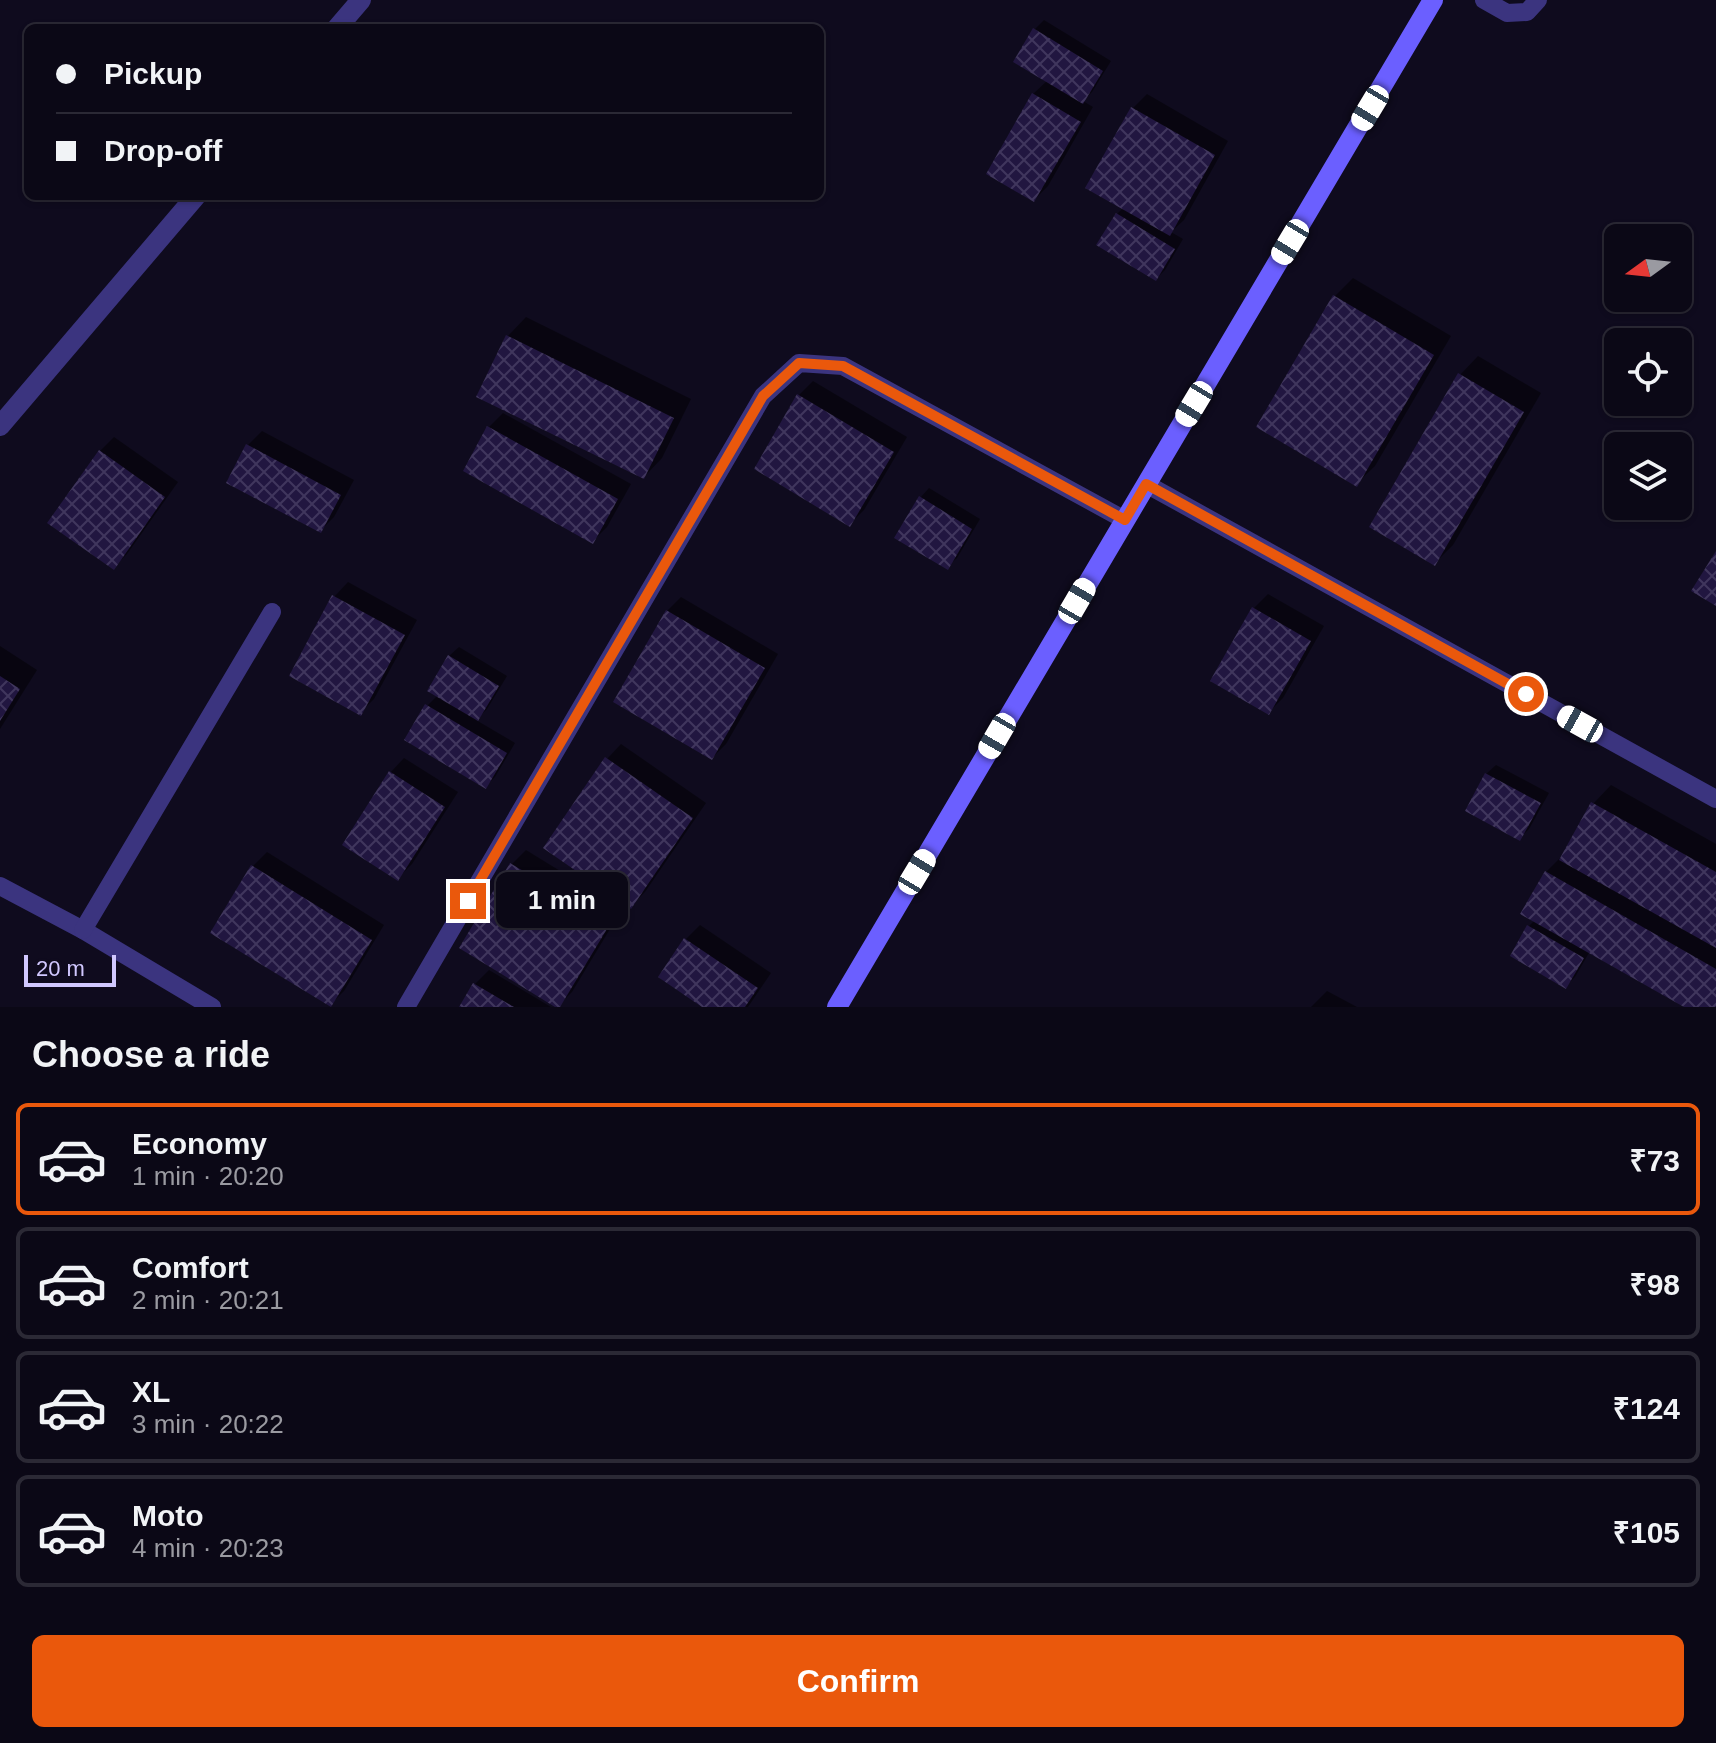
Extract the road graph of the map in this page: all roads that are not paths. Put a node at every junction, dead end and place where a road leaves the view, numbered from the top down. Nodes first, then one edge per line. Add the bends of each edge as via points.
1 (361, 0) edge
2 (1433, 0) edge
3 (1484, 0) edge
4 (1538, 0) edge
5 (340, 24) edge
6 (193, 200) edge
7 (0, 426) edge
8 (1146, 484) junction
9 (1125, 520) junction
10 (272, 612) dead end
11 (1716, 799) edge
12 (0, 886) edge
13 (83, 930) junction
14 (212, 1007) edge
15 (406, 1007) edge
16 (837, 1007) edge

1 - 5 street
2 - 8 street
3 - 4 lane via 1507,13 1527,12
6 - 7 street
8 - 9 street
8 - 11 lane
9 - 15 lane via 843,366 799,363 763,396
9 - 16 street
10 - 13 lane
12 - 13 lane
13 - 14 lane

